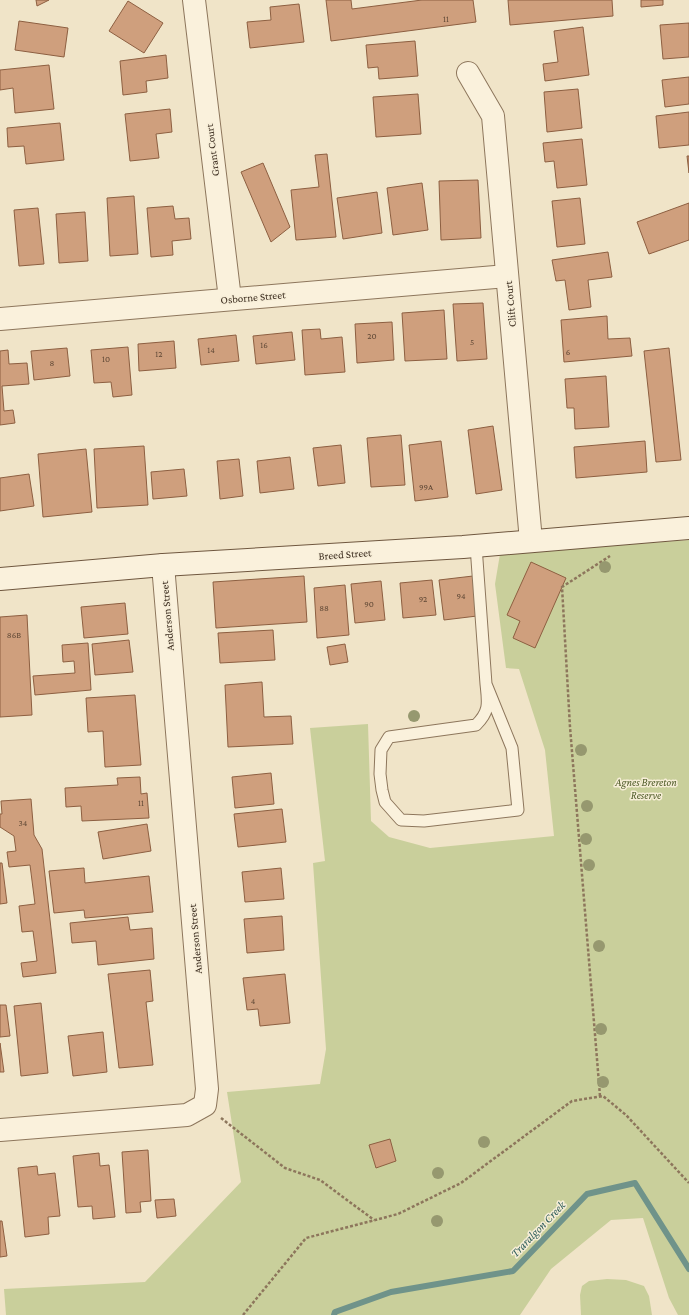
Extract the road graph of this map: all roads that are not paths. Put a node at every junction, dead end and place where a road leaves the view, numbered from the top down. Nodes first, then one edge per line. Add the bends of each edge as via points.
1 (194, 0) edge
2 (468, 74) dead end
3 (507, 276) junction
4 (230, 299) junction
5 (0, 319) edge
6 (689, 528) edge
7 (531, 541) junction
8 (476, 546) junction
9 (163, 565) junction
10 (0, 579) edge
11 (486, 684) junction
12 (0, 1130) edge

1 - 4 street, Grant Court
2 - 3 street, Clift Court via 493,116
3 - 4 street, Osborne Street
3 - 7 street, Clift Court
4 - 5 street, Osborne Street
6 - 7 street, Breed Street
7 - 8 street, Breed Street
8 - 9 street, Breed Street
8 - 11 lane
9 - 10 street, Breed Street
9 - 12 street, Anderson Street via 207,1090 205,1105 187,1115
11 - 11 lane via 512,748 518,810 424,821 401,820 385,802 382,790 381,750 389,737 476,725 484,718 488,707

